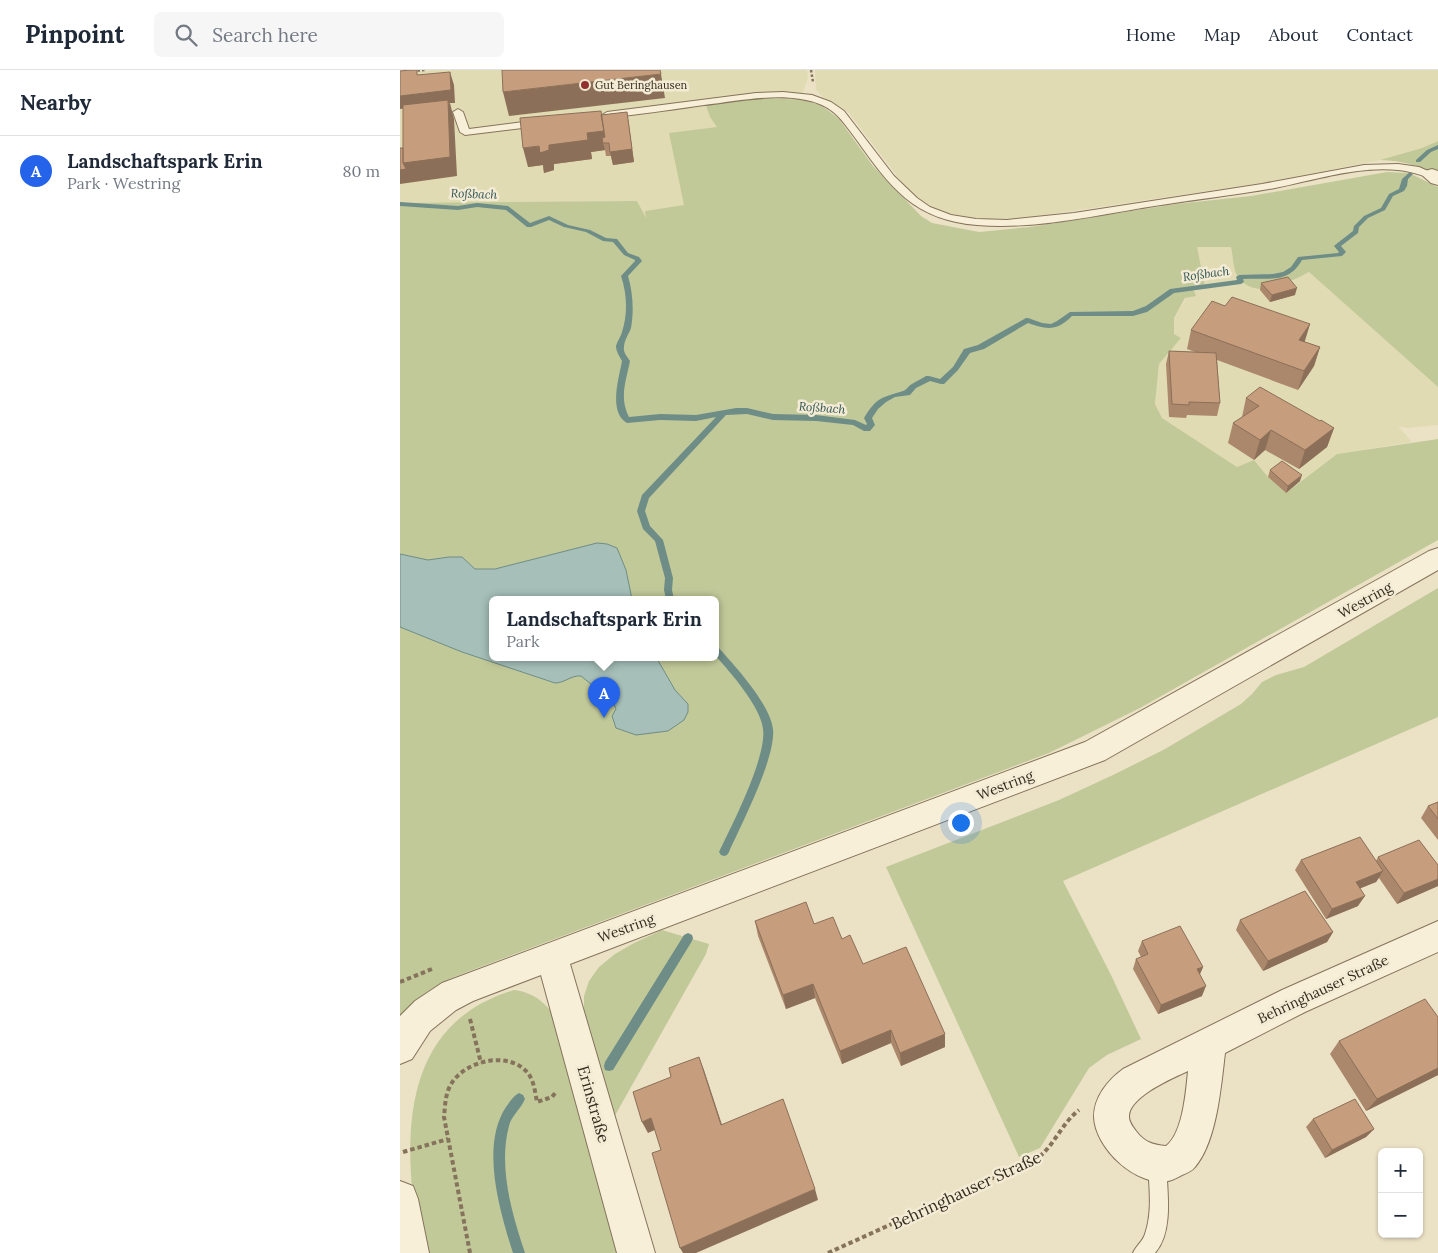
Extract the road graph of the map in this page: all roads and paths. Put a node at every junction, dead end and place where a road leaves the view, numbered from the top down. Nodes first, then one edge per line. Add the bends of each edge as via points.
1 (425, 70) edge
2 (408, 72) edge
3 (458, 112) dead end
4 (600, 116) edge
5 (552, 121) edge
6 (1435, 177) edge
7 (1438, 558) edge
8 (1438, 936) edge
9 (552, 956) junction
10 (466, 1002) junction
11 (1209, 1044) junction
12 (400, 1047) edge
13 (480, 1063) junction
14 (564, 1085) dead end
15 (1116, 1099) junction
16 (448, 1139) junction
17 (403, 1152) dead end
18 (1157, 1162) junction
19 (400, 1199) edge
20 (410, 1253) edge
21 (470, 1253) edge
22 (636, 1253) edge
23 (828, 1253) edge
24 (1142, 1253) edge

1 - 2 path
3 - 5 lane via 465,132
4 - 6 lane via 756,96 812,98 841,113 905,194 927,210 976,222 1037,220 1267,186 1351,169 1403,166
7 - 9 street, Westring via 1095,751
8 - 11 street, Behringhauser Straße
9 - 10 street, Westring
9 - 22 street, Erinstraße
10 - 12 street via 444,998 424,1014
10 - 13 path
11 - 15 street, Behringhauser Straße via 1134,1081
11 - 18 street via 1190,1140 1181,1157 1170,1162
13 - 14 path via 510,1060 523,1067 530,1074 537,1102 552,1097
13 - 16 path via 452,1082 445,1096
15 - 18 street via 1111,1115 1124,1146 1136,1156
15 - 23 path, Behringhauser Straße via 1078,1110 1048,1151 1039,1157
16 - 17 path
16 - 21 path
18 - 24 lane via 1159,1214 1153,1241
19 - 20 street

